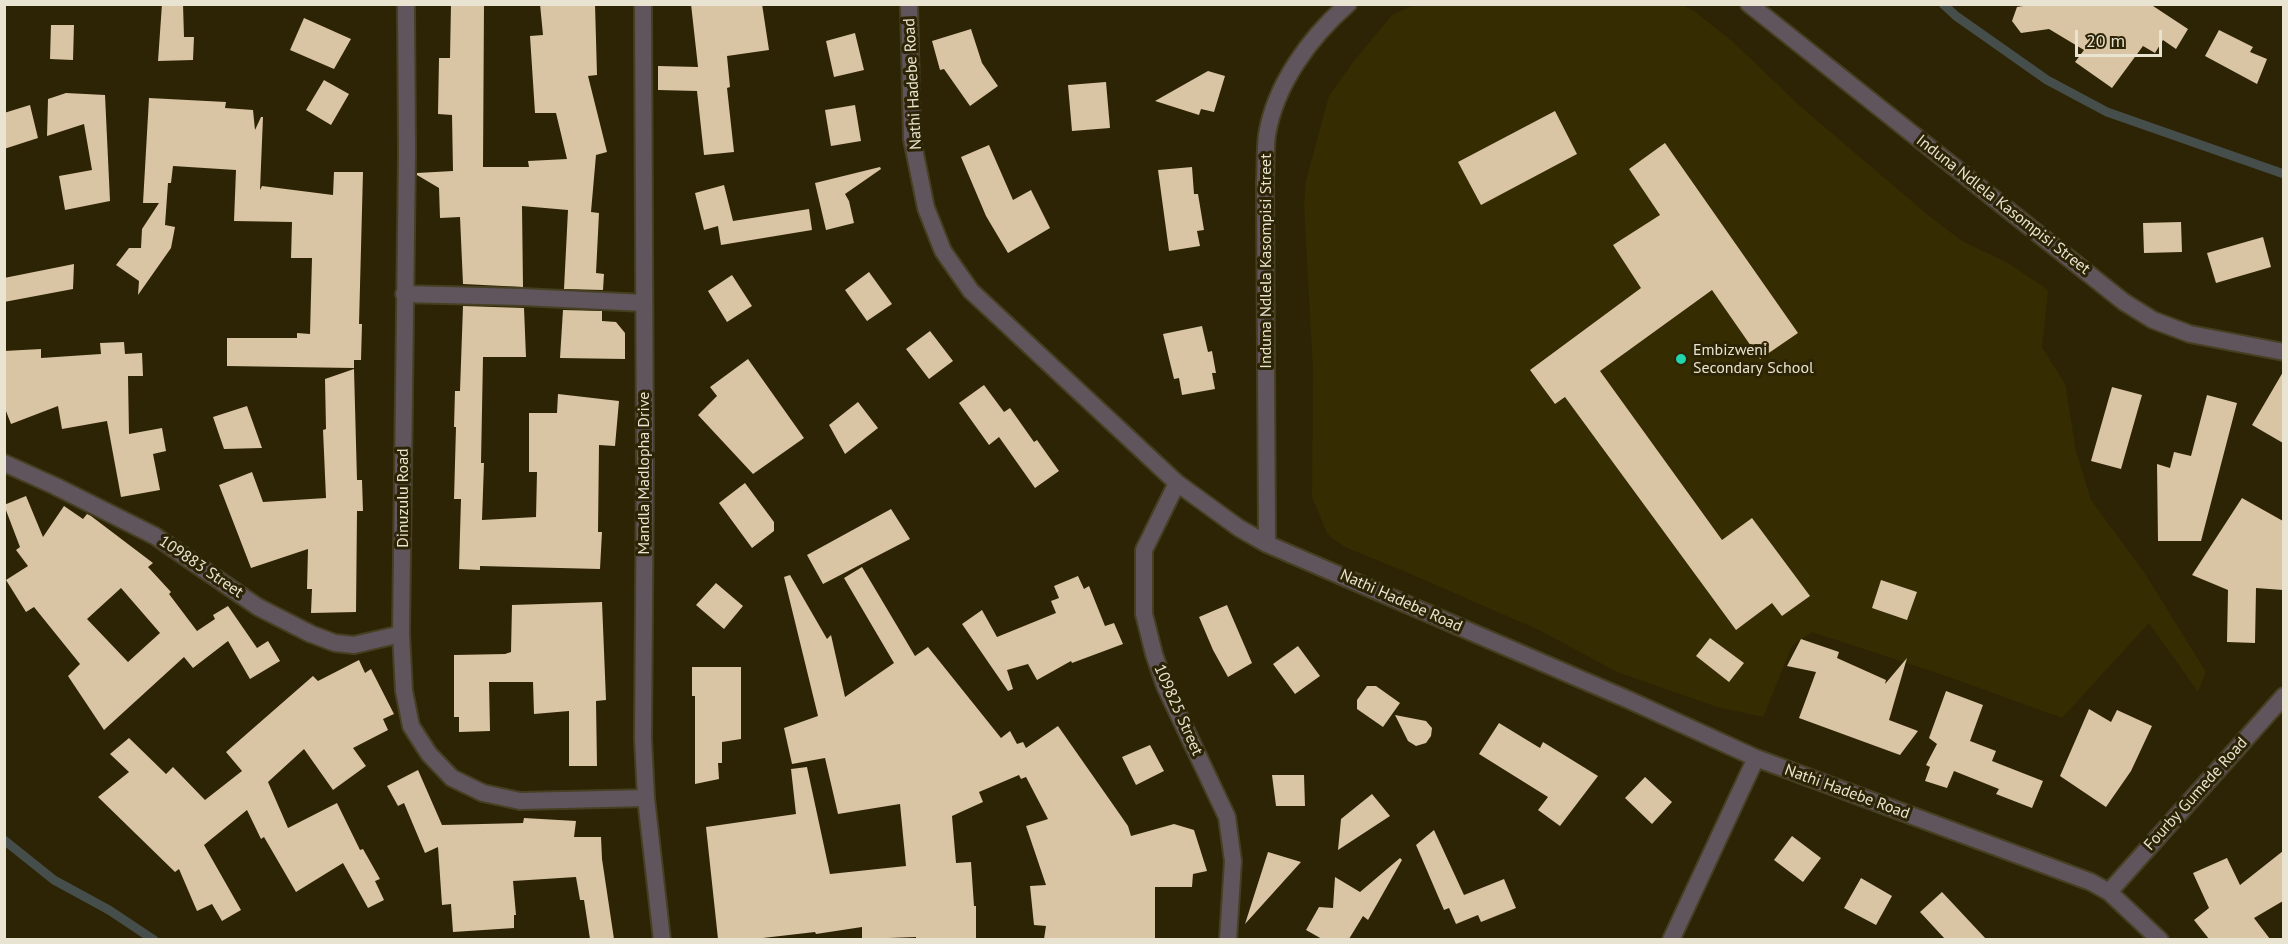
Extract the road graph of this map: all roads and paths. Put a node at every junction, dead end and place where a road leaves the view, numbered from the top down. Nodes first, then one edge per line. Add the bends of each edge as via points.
1 (406, 4) edge
2 (643, 4) edge
3 (909, 4) edge
4 (1348, 4) edge
5 (1749, 4) edge
6 (404, 294) junction
7 (644, 303) junction
8 (2283, 352) edge
9 (4, 463) edge
10 (1177, 483) junction
11 (1267, 544) junction
12 (402, 634) junction
13 (2283, 696) edge
14 (1756, 758) junction
15 (646, 798) junction
16 (2109, 892) junction
17 (663, 939) edge
18 (1228, 939) edge
19 (1671, 939) edge
20 (2160, 939) edge

1 - 6 street, Dinuzulu Road
2 - 7 street, Mandla Madlopha Drive
3 - 10 street, Nathi Hadebe Road via 912,139 926,208 943,251 971,291
4 - 11 street, Induna Ndlela Kasompisi Street via 1299,58 1277,101 1267,135
5 - 8 street, Induna Ndlela Kasompisi Street via 2124,302 2153,320 2190,334
6 - 7 street
6 - 12 street, Dinuzulu Road
7 - 15 street, Mandla Madlopha Drive
9 - 12 street, 109883 Street via 155,536 258,607 311,634 354,645
10 - 11 street, Nathi Hadebe Road
10 - 18 street, 109825 Street via 1144,550 1144,614 1166,686 1227,817 1233,861
11 - 14 street, Nathi Hadebe Road
12 - 15 street, Dinuzulu Road via 404,691 411,726 429,754 452,778 483,793 520,801
13 - 16 street, Fourby Gumede Road
14 - 16 street, Nathi Hadebe Road
14 - 19 street
15 - 17 street, Mandla Madlopha Drive
16 - 20 street, Nathi Hadebe Road

